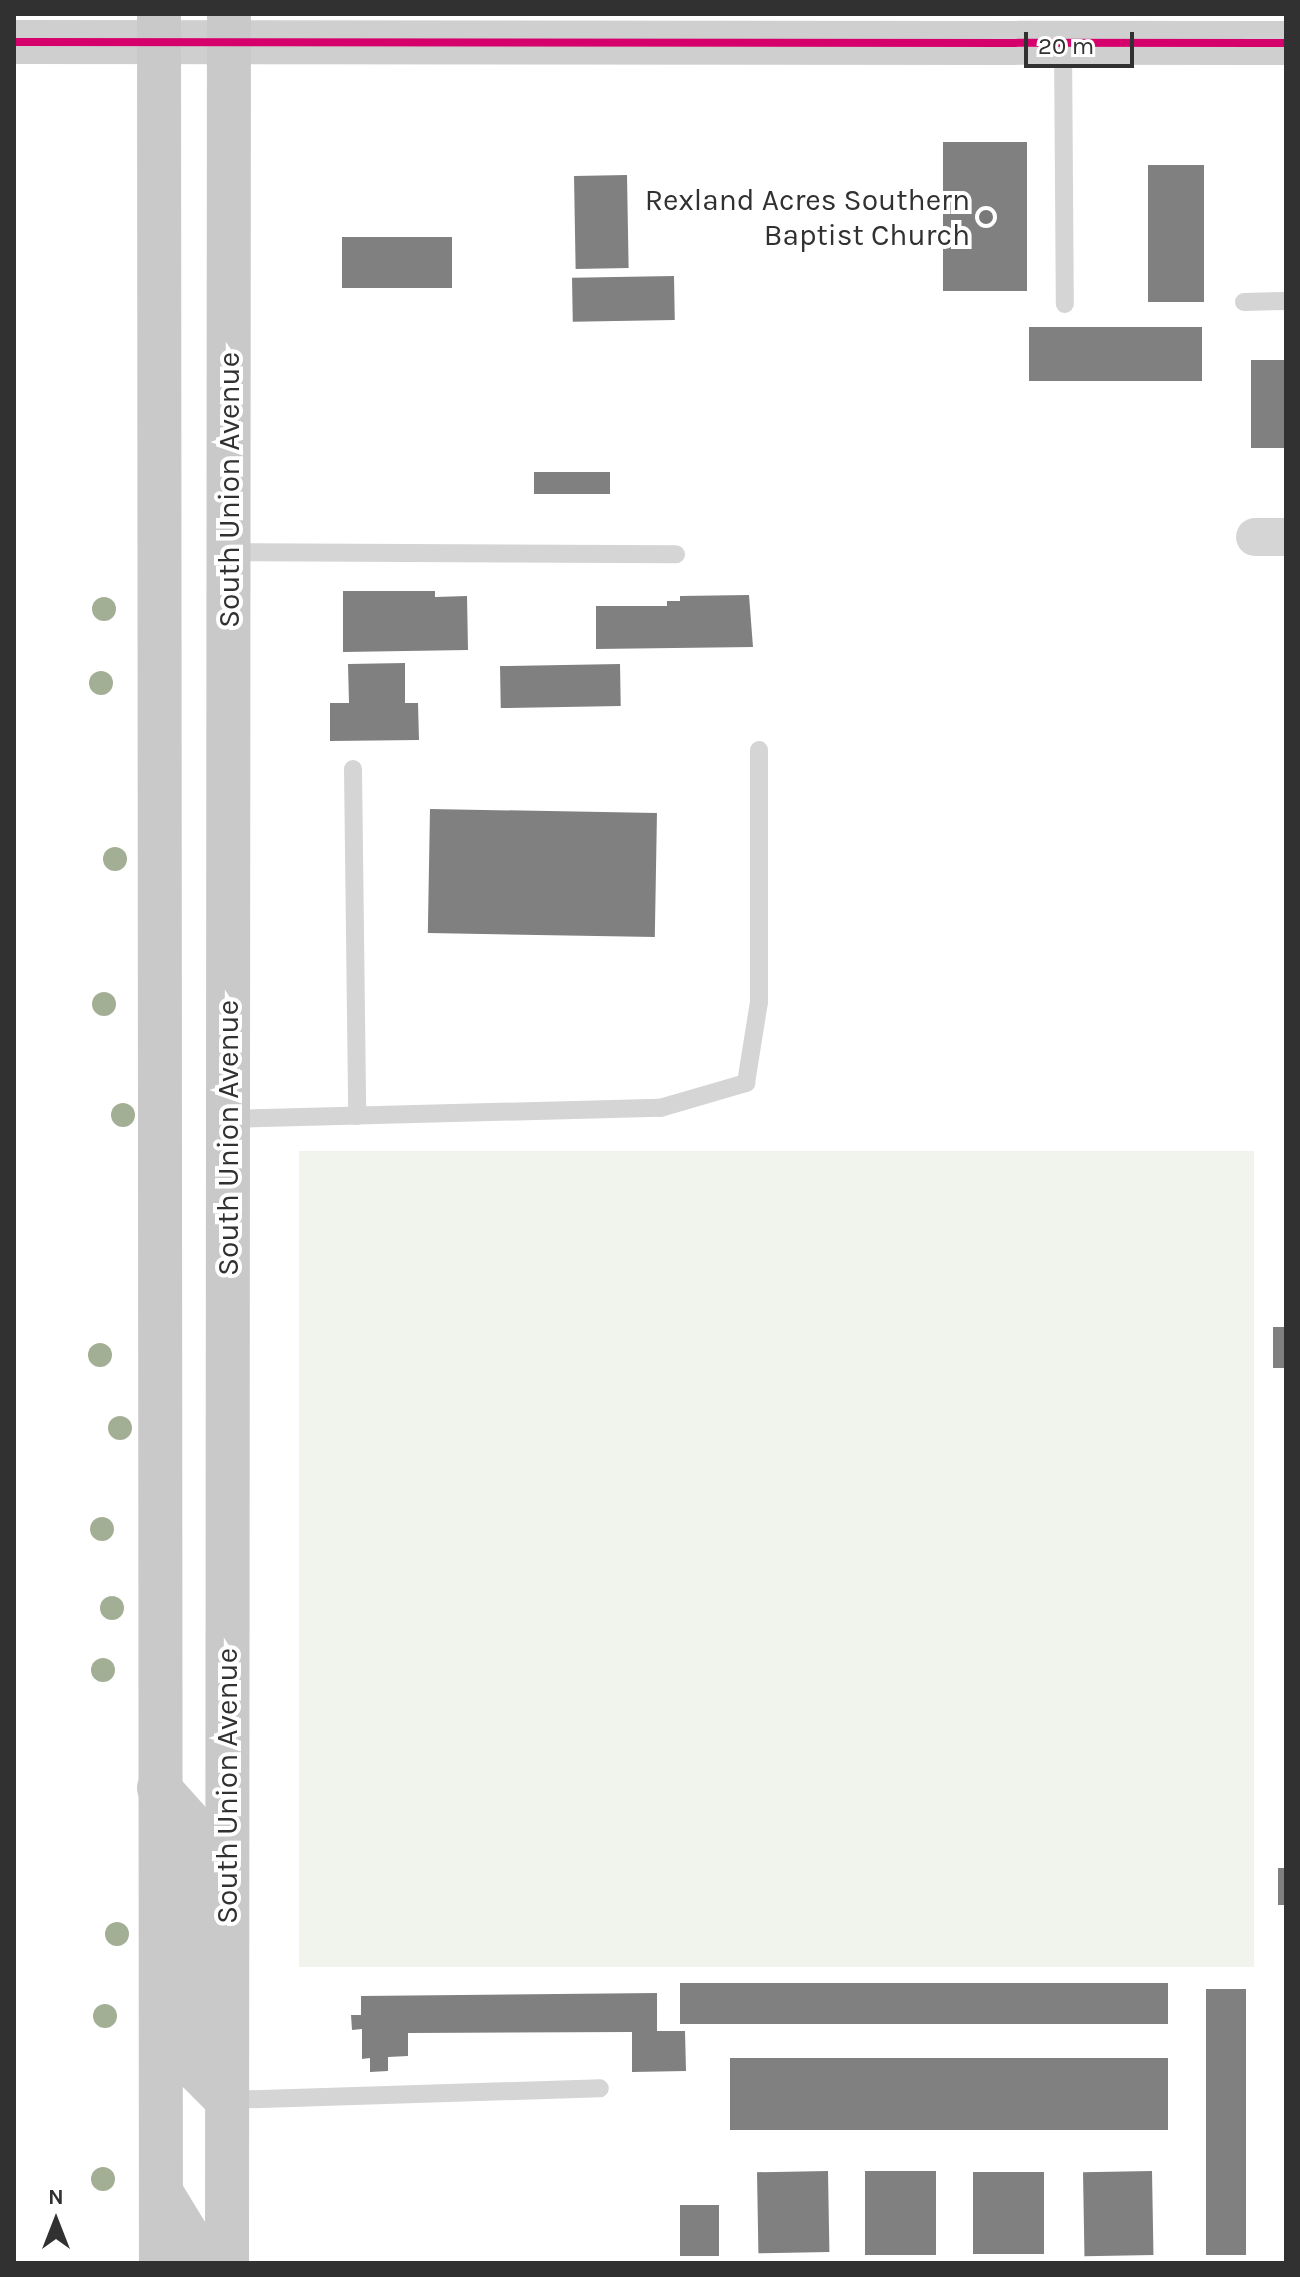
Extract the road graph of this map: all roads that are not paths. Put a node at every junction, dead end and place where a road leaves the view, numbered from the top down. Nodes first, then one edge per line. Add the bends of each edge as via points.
1 (229, 27) edge
2 (159, 28) edge
3 (14, 42) edge
4 (1063, 42) junction
5 (1286, 43) edge
6 (1286, 301) edge
7 (1244, 302) dead end
8 (1065, 304) dead end
9 (229, 552) junction
10 (676, 554) dead end
11 (759, 750) dead end
12 (353, 769) dead end
13 (357, 1116) junction
14 (228, 1119) junction
15 (159, 1788) junction
16 (600, 2088) dead end
17 (227, 2100) junction
18 (161, 2192) junction
19 (161, 2263) edge
20 (194, 2263) edge
21 (227, 2263) edge

1 - 2 street
1 - 4 street
1 - 9 main road, South Union Avenue
2 - 3 street
2 - 15 main road
4 - 5 street
4 - 8 lane
6 - 7 lane
9 - 10 lane
9 - 14 main road, South Union Avenue
11 - 13 lane via 759,1002 746,1083 660,1108
12 - 13 lane
13 - 14 lane
14 - 17 main road, South Union Avenue
15 - 17 main road via 194,1827 196,2069
15 - 18 main road
16 - 17 lane
17 - 21 main road, South Union Avenue
18 - 19 main road
18 - 20 main road via 194,2246

